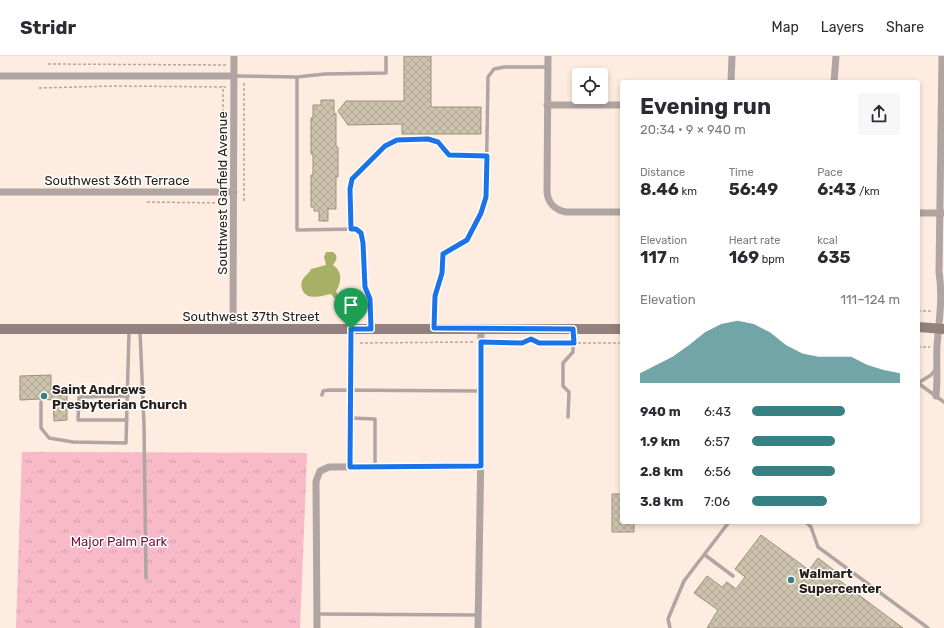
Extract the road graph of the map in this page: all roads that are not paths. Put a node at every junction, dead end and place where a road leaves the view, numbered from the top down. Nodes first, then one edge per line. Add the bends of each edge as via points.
1 (234, 56) edge
2 (386, 56) edge
3 (548, 56) edge
4 (732, 56) edge
5 (836, 56) edge
6 (942, 56) edge
7 (548, 67) junction
8 (0, 76) edge
9 (234, 76) junction
10 (298, 76) junction
11 (731, 80) edge
12 (834, 80) edge
13 (547, 104) junction
14 (620, 105) edge
15 (487, 156) junction
16 (0, 192) edge
17 (234, 192) junction
18 (620, 212) edge
19 (920, 213) edge
20 (942, 213) edge
21 (351, 229) junction
22 (920, 327) edge
23 (434, 328) junction
24 (480, 328) junction
25 (233, 329) junction
26 (351, 329) junction
27 (371, 329) junction
28 (573, 329) junction
29 (620, 329) edge
30 (942, 329) edge
31 (0, 330) edge
32 (129, 330) junction
33 (140, 330) junction
34 (937, 368) junction
35 (920, 382) edge
36 (920, 384) edge
37 (350, 390) junction
38 (481, 391) junction
39 (322, 394) dead end
40 (128, 396) junction
41 (936, 396) junction
42 (41, 402) dead end
43 (944, 402) edge
44 (568, 417) dead end
45 (350, 418) junction
46 (127, 420) junction
47 (481, 466) junction
48 (350, 467) junction
49 (375, 467) junction
50 (728, 524) edge
51 (808, 524) edge
52 (705, 555) junction
53 (733, 576) dead end
54 (146, 578) dead end
55 (317, 614) junction
56 (478, 615) junction
57 (317, 628) edge
58 (478, 628) edge
59 (670, 628) edge
60 (928, 628) edge

1 - 9 street, Southwest Garfield Avenue
2 - 10 lane via 386,73
3 - 7 street
4 - 11 street
5 - 12 street
6 - 20 street
7 - 13 street
7 - 15 lane via 504,67 494,70 488,77
8 - 9 street
9 - 10 lane
9 - 17 street, Southwest Garfield Avenue
10 - 21 lane via 297,230
13 - 14 street
13 - 18 street via 547,192 550,202 558,210 566,212
15 - 21 lane via 449,155 438,142 428,139 397,140 385,146 352,179
15 - 23 lane via 486,197 481,213 467,240 443,254 442,273 435,296
16 - 17 street, Southwest 36th Terrace
17 - 25 street, Southwest Garfield Avenue
19 - 20 street
20 - 30 street via 939,272
21 - 27 lane via 361,233 365,287 370,299
22 - 30 main road
23 - 24 main road, Southwest 37th Street
23 - 27 main road, Southwest 37th Street
24 - 28 main road, Southwest 37th Street
24 - 38 street
25 - 26 main road, Southwest 37th Street
25 - 33 main road, Southwest 37th Street
26 - 27 main road, Southwest 37th Street
26 - 37 street
28 - 29 main road, Southwest 37th Street
28 - 44 lane via 573,352 563,362 563,386 568,392
30 - 34 street
31 - 32 main road, Southwest 37th Street
32 - 33 main road, Southwest 37th Street
32 - 40 lane
33 - 54 lane
34 - 35 lane
34 - 41 street
36 - 41 lane
37 - 38 lane
37 - 39 lane via 329,390 323,391
37 - 45 street
38 - 47 street
40 - 46 lane
40 - 46 lane via 79,397 78,420
41 - 43 lane
42 - 46 lane via 41,428 49,438 73,442 126,443
45 - 48 street
45 - 49 lane via 374,419
47 - 49 street
47 - 56 street
48 - 49 street
48 - 55 street via 329,467 320,471 317,476
50 - 52 lane
51 - 60 lane via 818,547
52 - 53 lane
52 - 59 lane via 684,581 668,619
55 - 56 lane
55 - 57 street
56 - 58 street

